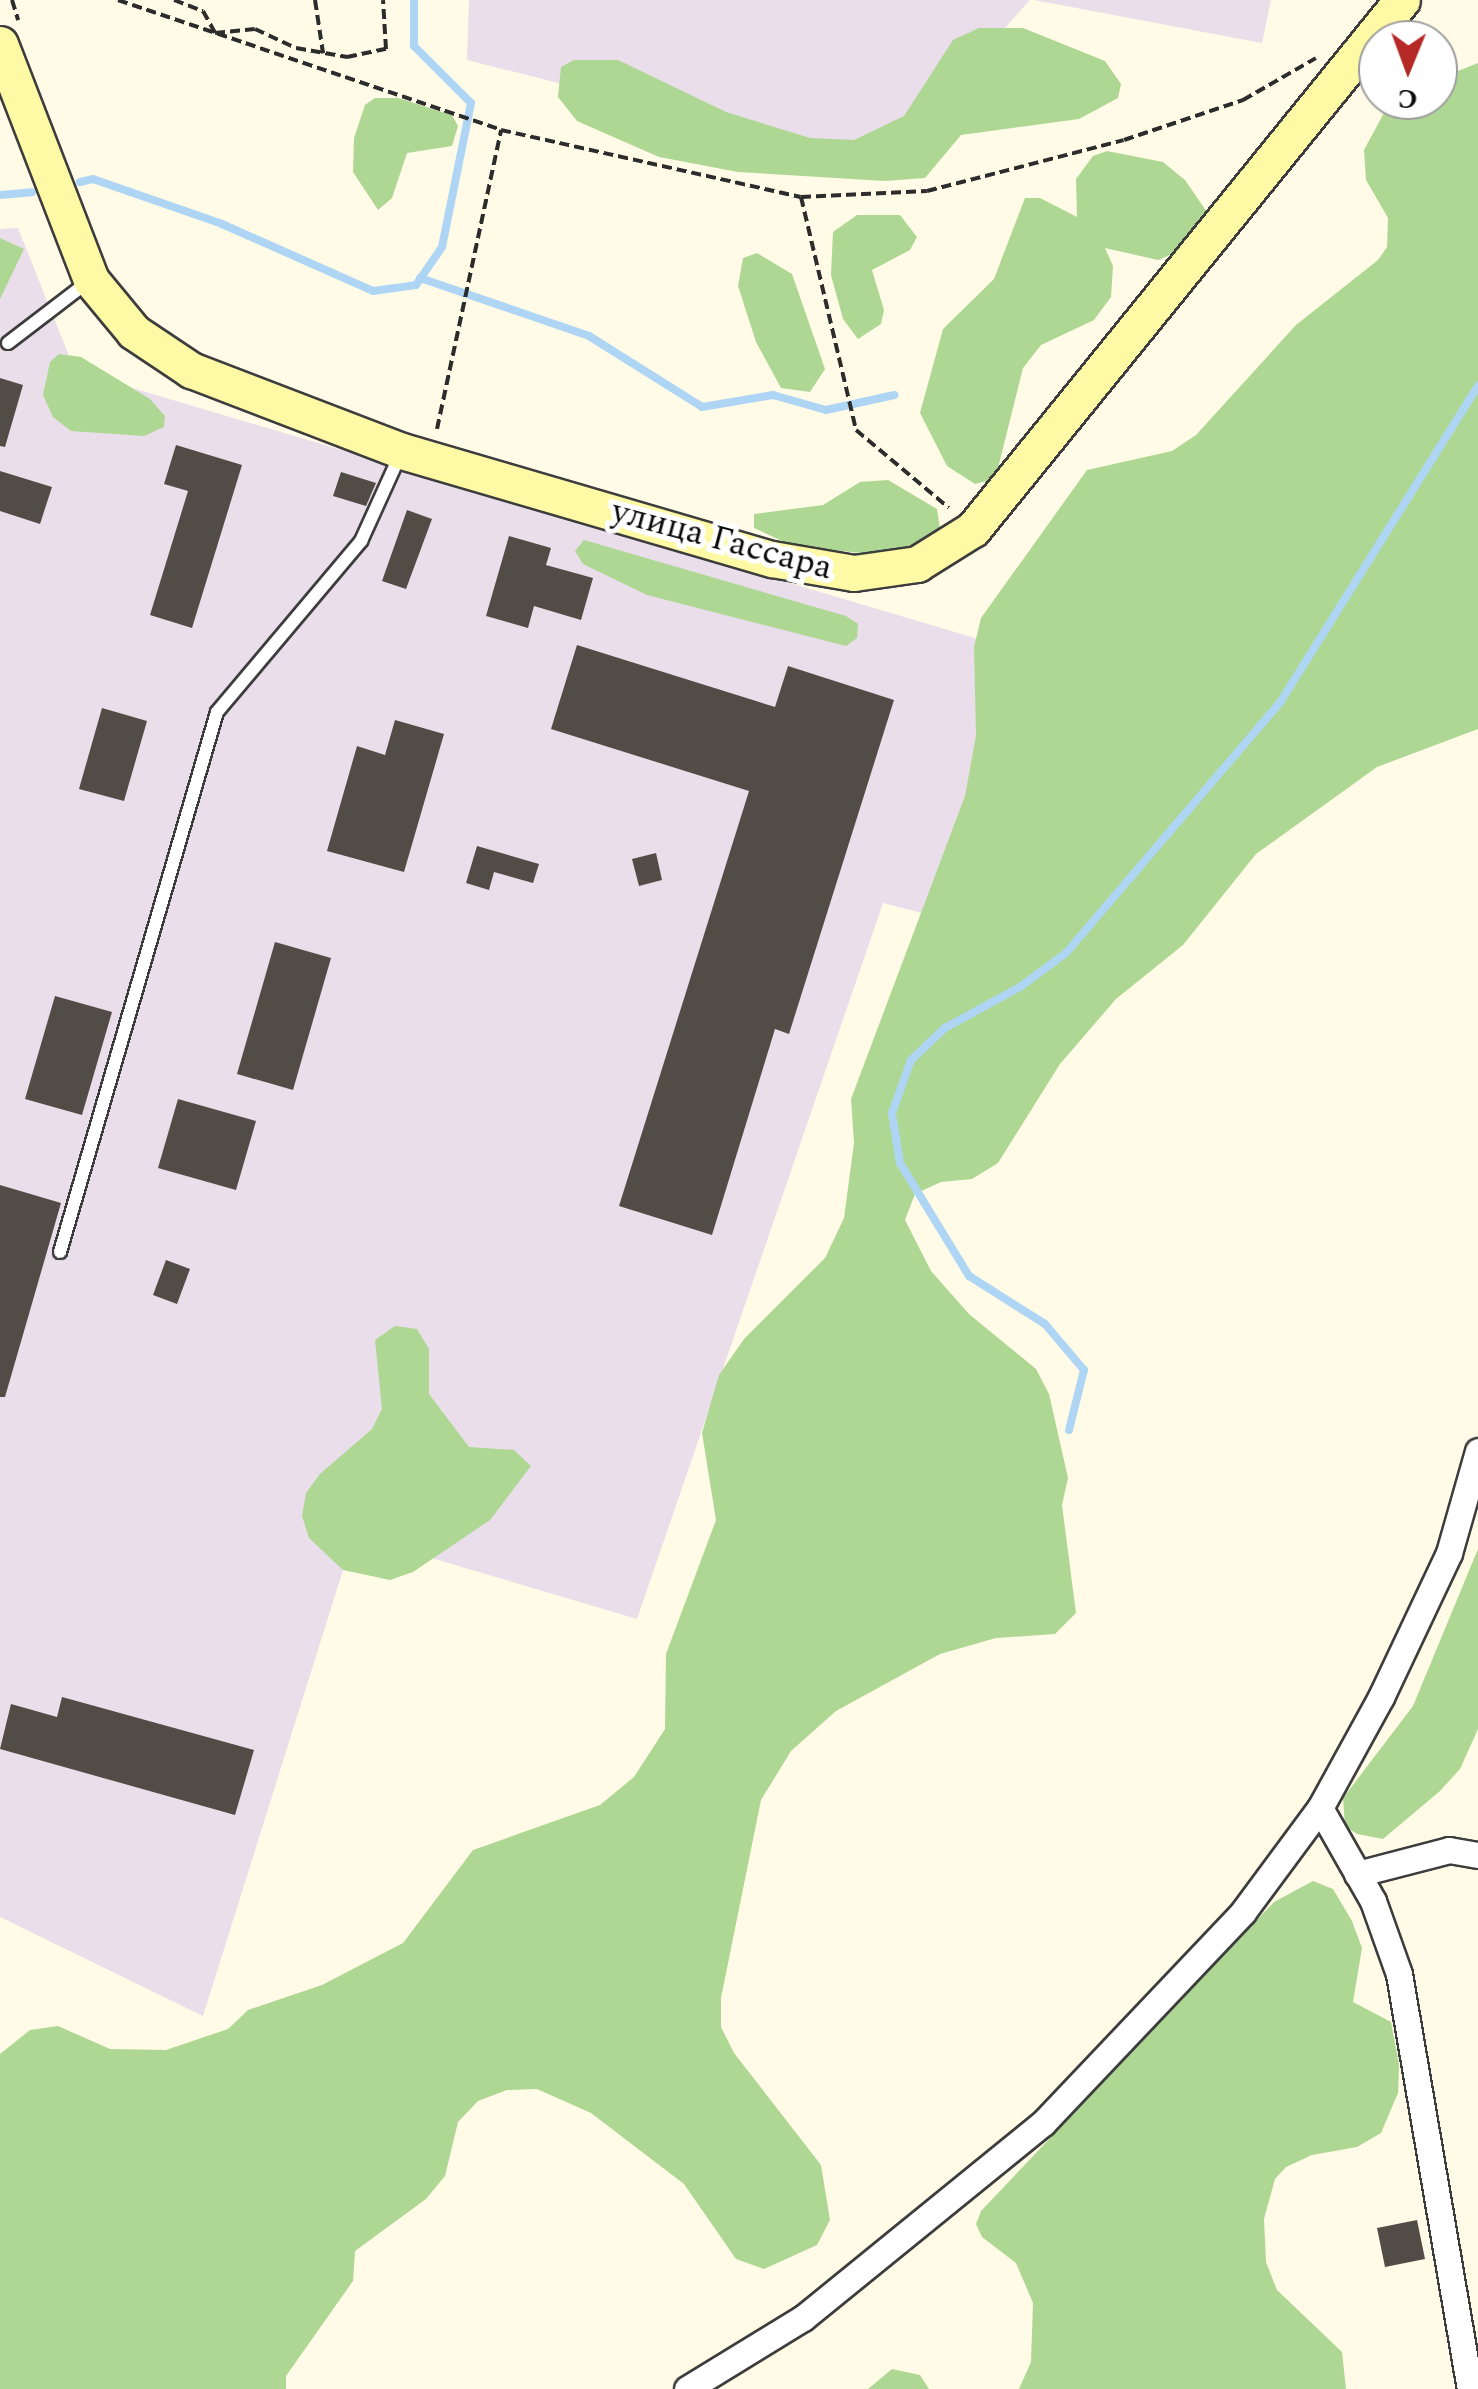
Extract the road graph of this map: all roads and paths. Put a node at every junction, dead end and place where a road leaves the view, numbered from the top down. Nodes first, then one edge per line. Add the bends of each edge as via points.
1 (12, 0) edge
2 (118, 0) edge
3 (174, 0) edge
4 (316, 0) edge
5 (384, 0) edge
6 (1402, 0) edge
7 (214, 33) junction
8 (10, 38) edge
9 (323, 53) junction
10 (1324, 53) dead end
11 (500, 130) junction
12 (801, 197) junction
13 (91, 280) junction
14 (8, 344) dead end
15 (411, 441) junction
16 (973, 529) junction
17 (60, 1252) dead end
18 (1478, 1451) edge
19 (1320, 1808) junction
20 (1477, 1851) edge
21 (1357, 1874) junction
22 (688, 2389) edge
23 (1470, 2389) edge

1 - 8 path
2 - 7 path
3 - 7 path via 204,10
4 - 9 path
5 - 9 path via 386,49 373,56
6 - 16 main road, улица Гассара
7 - 9 path via 255,29
7 - 11 path
8 - 13 main road, улица Гассара
10 - 12 path via 1243,100 1124,140 927,191
11 - 12 path
11 - 15 path via 435,435
12 - 16 path via 856,430
13 - 14 lane
13 - 15 main road, улица Гассара via 134,332 190,370
15 - 16 main road, улица Гассара via 772,559 838,571 917,564
15 - 17 lane via 361,541 217,712
18 - 19 street via 1449,1554
19 - 21 street
19 - 22 street via 1243,1912 1043,2122 803,2318
20 - 21 street via 1449,1850
21 - 23 street via 1399,1974

